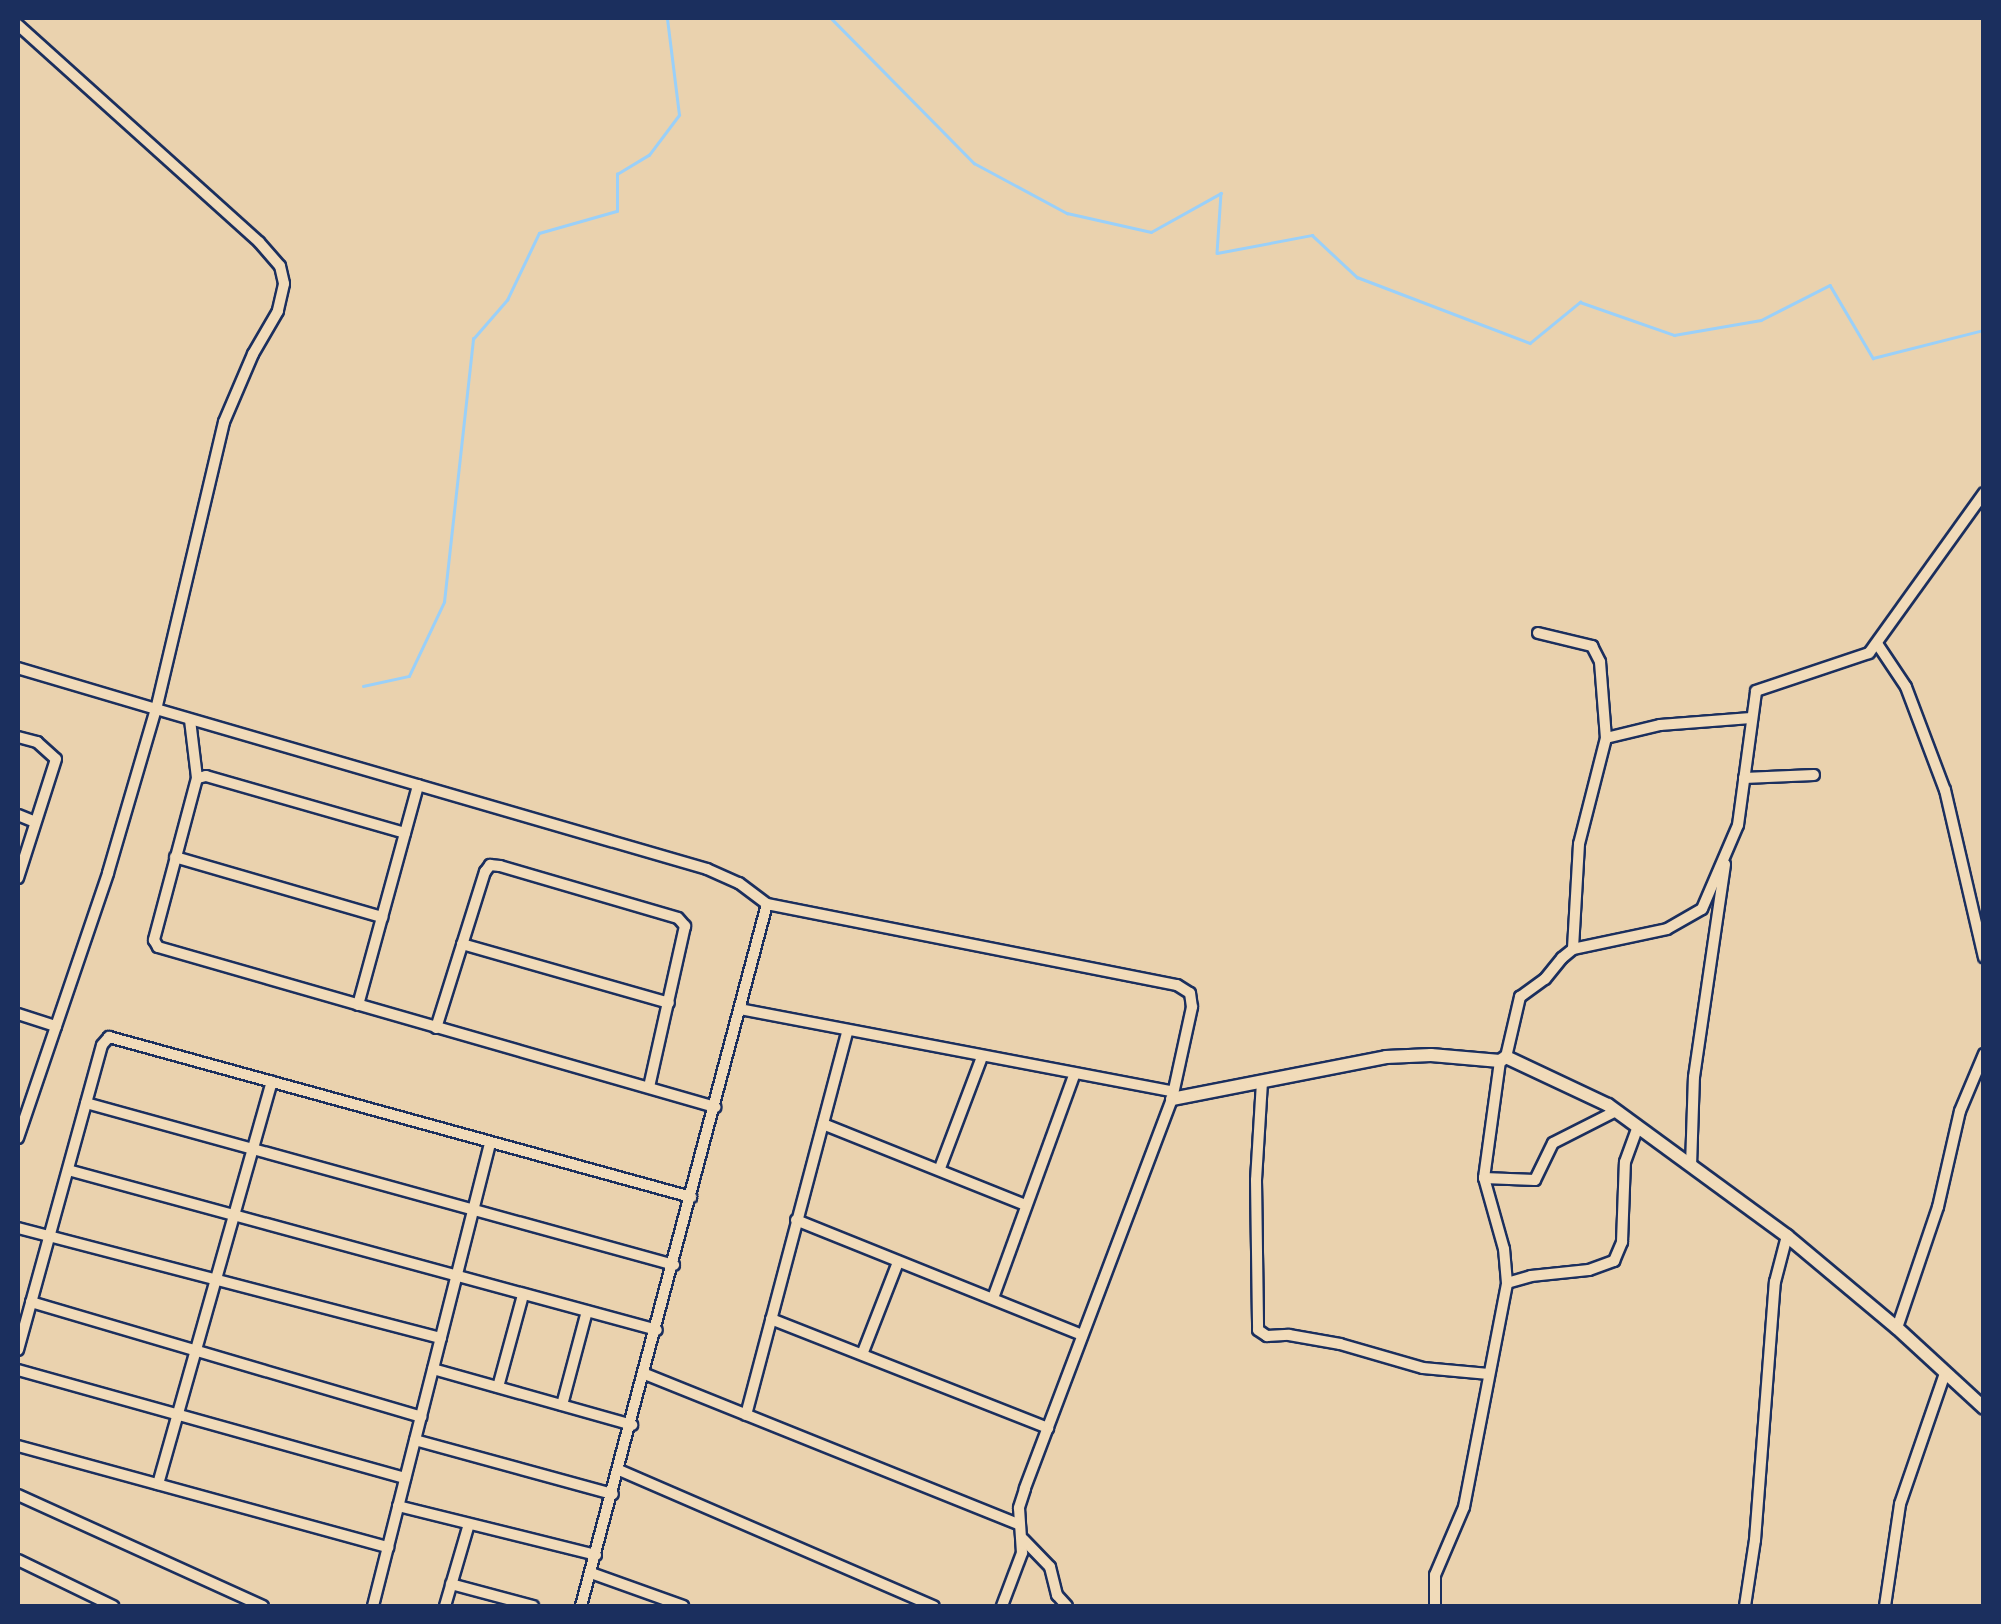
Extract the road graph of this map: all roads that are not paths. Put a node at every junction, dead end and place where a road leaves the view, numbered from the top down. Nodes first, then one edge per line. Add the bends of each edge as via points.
1 (18, 25) edge
2 (1984, 493) edge
3 (1538, 633) dead end
4 (1878, 644) junction
5 (18, 668) edge
6 (156, 709) junction
7 (1752, 718) junction
8 (190, 720) junction
9 (18, 737) edge
10 (1606, 738) junction
11 (1814, 775) dead end
12 (197, 778) junction
13 (1744, 778) junction
14 (418, 785) junction
15 (18, 815) edge
16 (34, 821) junction
17 (405, 833) junction
18 (1726, 853) junction
19 (175, 857) junction
20 (18, 878) edge
21 (767, 904) junction
22 (382, 918) junction
23 (462, 944) junction
24 (1574, 949) junction
25 (1984, 958) edge
26 (669, 1003) junction
27 (358, 1005) junction
28 (740, 1008) junction
29 (18, 1014) edge
30 (56, 1026) junction
31 (436, 1028) junction
32 (847, 1032) junction
33 (1984, 1054) edge
34 (982, 1058) junction
35 (1503, 1059) junction
36 (1074, 1073) junction
37 (272, 1082) junction
38 (1262, 1082) junction
39 (649, 1088) junction
40 (1172, 1095) junction
41 (86, 1103) junction
42 (715, 1107) junction
43 (1616, 1111) junction
44 (20, 1121) edge
45 (823, 1124) junction
46 (1638, 1128) junction
47 (18, 1138) edge
48 (490, 1144) junction
49 (254, 1147) junction
50 (1691, 1166) junction
51 (940, 1168) junction
52 (68, 1170) junction
53 (1484, 1178) junction
54 (691, 1197) junction
55 (1026, 1206) junction
56 (474, 1209) junction
57 (234, 1216) junction
58 (796, 1220) junction
59 (18, 1228) edge
60 (51, 1235) junction
61 (1787, 1236) junction
62 (898, 1262) junction
63 (674, 1266) junction
64 (456, 1277) junction
65 (216, 1279) junction
66 (1507, 1283) junction
67 (523, 1294) junction
68 (994, 1298) junction
69 (31, 1302) junction
70 (587, 1312) junction
71 (771, 1319) junction
72 (1897, 1328) junction
73 (657, 1330) junction
74 (1082, 1335) junction
75 (441, 1338) junction
76 (196, 1348) junction
77 (18, 1350) edge
78 (864, 1352) junction
79 (433, 1369) junction
80 (18, 1370) edge
81 (1945, 1373) junction
82 (645, 1374) junction
83 (1488, 1374) junction
84 (498, 1388) junction
85 (562, 1405) junction
86 (1984, 1408) edge
87 (178, 1415) junction
88 (746, 1415) junction
89 (421, 1417) junction
90 (632, 1425) junction
91 (1048, 1428) junction
92 (415, 1440) junction
93 (18, 1446) edge
94 (619, 1470) junction
95 (405, 1478) junction
96 (158, 1484) junction
97 (612, 1494) junction
98 (18, 1495) edge
99 (398, 1506) junction
100 (468, 1524) junction
101 (1018, 1524) junction
102 (1022, 1539) junction
103 (388, 1547) junction
104 (596, 1556) junction
105 (18, 1560) edge
106 (590, 1573) junction
107 (451, 1584) junction
108 (241, 1603) edge
109 (113, 1606) edge
110 (263, 1606) edge
111 (372, 1606) edge
112 (445, 1606) edge
113 (533, 1606) edge
114 (582, 1606) edge
115 (683, 1606) edge
116 (934, 1606) edge
117 (1002, 1606) edge
118 (1067, 1606) edge
119 (1435, 1606) edge
120 (1745, 1606) edge
121 (1885, 1606) edge

1 - 6 street via 260,242 280,266 284,284 278,311 224,422
2 - 4 street
3 - 10 street via 1598,650
4 - 7 street via 1859,660 1756,691
4 - 25 street via 1906,687 1945,790
5 - 6 street
6 - 8 street
6 - 30 street
7 - 10 street via 1660,725
7 - 13 street
8 - 12 street
8 - 14 street
9 - 16 street via 37,742 56,759
10 - 24 street via 1579,844
11 - 13 street
12 - 17 street
12 - 19 street
13 - 18 street via 1738,825
14 - 17 street
14 - 21 street via 707,869
15 - 16 street
16 - 20 street
17 - 22 street
18 - 24 street via 1702,908 1685,919 1646,935
18 - 50 street via 1694,1077
19 - 22 street
19 - 27 street via 154,940 158,947
21 - 28 street
21 - 40 street via 1177,985 1190,993 1192,1007
22 - 27 street
23 - 26 street
23 - 26 street via 485,872 500,866 678,918 684,936
23 - 31 street
24 - 35 street via 1520,997
26 - 39 street
27 - 31 street
28 - 32 street
28 - 42 street
29 - 30 street
30 - 44 street
31 - 39 street
32 - 34 street
32 - 45 street
33 - 72 street via 1960,1111 1938,1206
34 - 36 street
34 - 51 street
35 - 38 street via 1386,1056
35 - 43 street
35 - 53 street
36 - 40 street
36 - 55 street
37 - 41 street via 109,1037
37 - 48 street
37 - 49 street
38 - 40 street
38 - 83 street via 1258,1330 1422,1368
39 - 42 street
40 - 74 street
41 - 49 street
41 - 52 street
42 - 54 street
43 - 46 street
43 - 53 street via 1553,1144 1535,1180
44 - 47 street
45 - 51 street
45 - 58 street
46 - 50 street
46 - 66 street via 1622,1174 1622,1242 1614,1261
48 - 54 street
48 - 56 street
49 - 56 street
49 - 57 street
50 - 61 street
51 - 55 street
52 - 57 street
52 - 60 street
53 - 66 street
54 - 63 street
55 - 68 street
56 - 63 street
56 - 64 street
57 - 64 street
57 - 65 street
58 - 62 street
58 - 71 street
59 - 60 street
60 - 65 street
60 - 69 street
61 - 72 street
61 - 120 street via 1775,1282
62 - 68 street
62 - 78 street
63 - 73 street
64 - 67 street
64 - 75 street
65 - 75 street
65 - 76 street
66 - 83 street
67 - 70 street
67 - 84 street
68 - 74 street
69 - 76 street
69 - 77 street
70 - 73 street
70 - 85 street
71 - 78 street
71 - 88 street
72 - 81 street
73 - 82 street
74 - 91 street
75 - 79 street
76 - 87 street
76 - 89 street
78 - 91 street
79 - 84 street
79 - 89 street
80 - 87 street
81 - 86 street
81 - 121 street via 1900,1504
82 - 88 street
82 - 90 street
83 - 119 street via 1464,1506 1435,1574
84 - 85 street
85 - 90 street
87 - 95 street
87 - 96 street
88 - 101 street
89 - 92 street
90 - 94 street
91 - 101 street
92 - 95 street
92 - 97 street
93 - 96 street
94 - 97 street
94 - 116 street
95 - 99 street
96 - 103 street
97 - 104 street
98 - 108 street
99 - 100 street
99 - 103 street
100 - 104 street
100 - 107 street
101 - 102 street
102 - 117 street
102 - 118 street via 1050,1566
103 - 111 street
104 - 106 street
105 - 109 street
106 - 114 street
106 - 115 street
107 - 112 street
107 - 113 street
108 - 110 street

